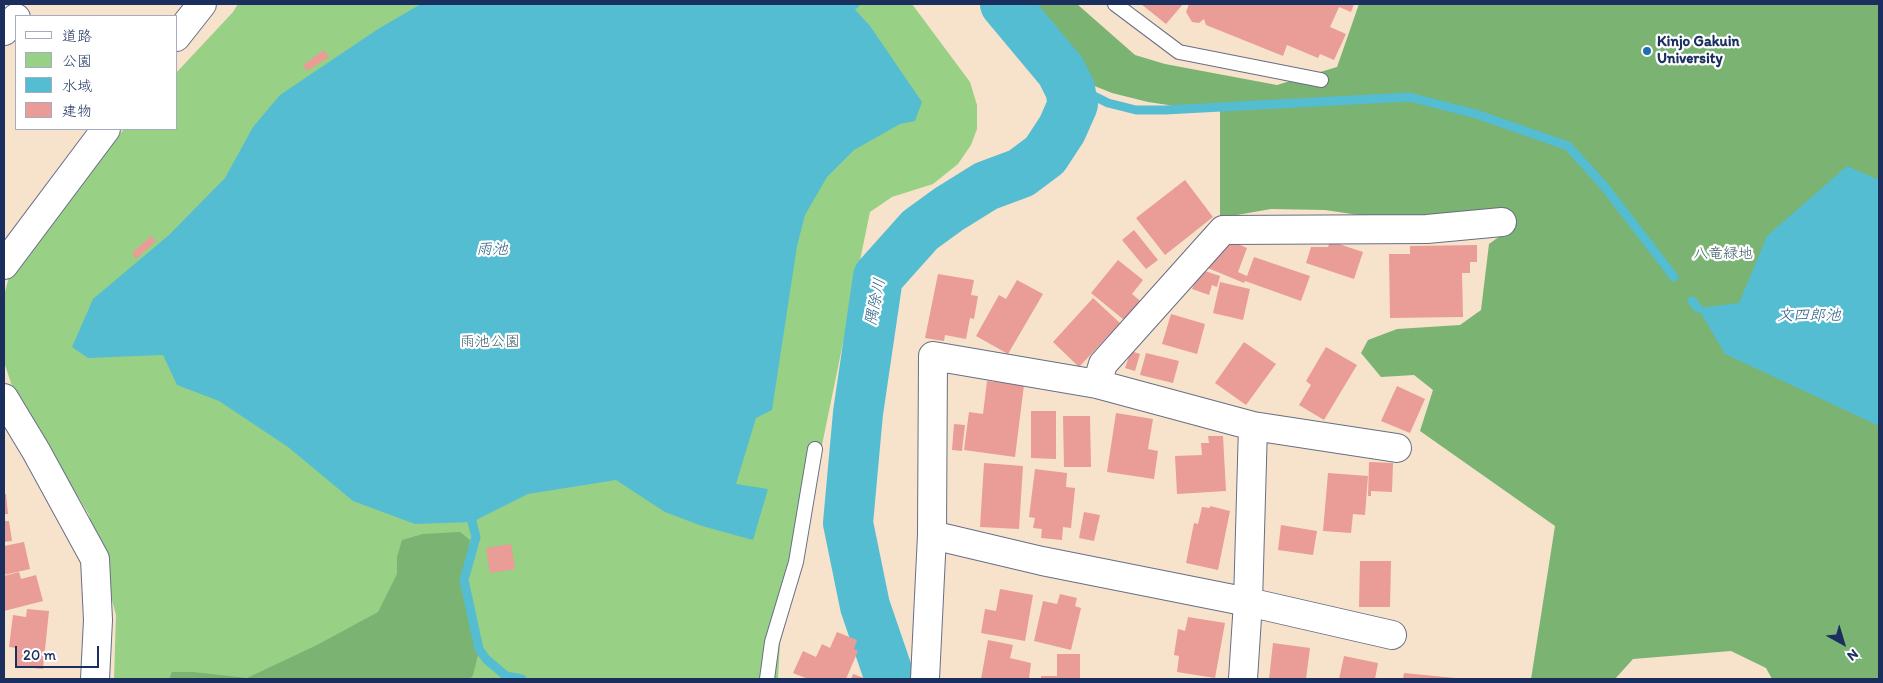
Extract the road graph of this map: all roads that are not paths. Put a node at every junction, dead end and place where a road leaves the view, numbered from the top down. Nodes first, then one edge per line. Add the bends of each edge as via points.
1 (28, 4) edge
2 (202, 4) edge
3 (1116, 4) edge
4 (19, 15) edge
5 (15, 19) edge
6 (4, 32) edge
7 (178, 34) edge
8 (1321, 80) dead end
9 (105, 130) edge
10 (1502, 222) dead end
11 (4, 265) edge
12 (1097, 384) junction
13 (4, 398) edge
14 (1253, 426) junction
15 (1396, 448) dead end
16 (815, 449) dead end
17 (932, 535) junction
18 (1248, 602) junction
19 (1392, 635) dead end
20 (95, 679) edge
21 (767, 679) edge
22 (925, 679) edge
23 (1243, 679) edge

1 - 4 street
2 - 7 street
3 - 8 lane via 1179,52
5 - 6 street
9 - 11 street
10 - 12 street via 1427,229 1223,230 1103,364
12 - 14 street
12 - 17 street via 933,356
13 - 20 street via 95,559 98,620
14 - 15 street
14 - 18 street
16 - 21 lane via 796,562 772,642
17 - 18 street via 1042,561
17 - 22 street
18 - 19 street
18 - 23 street

